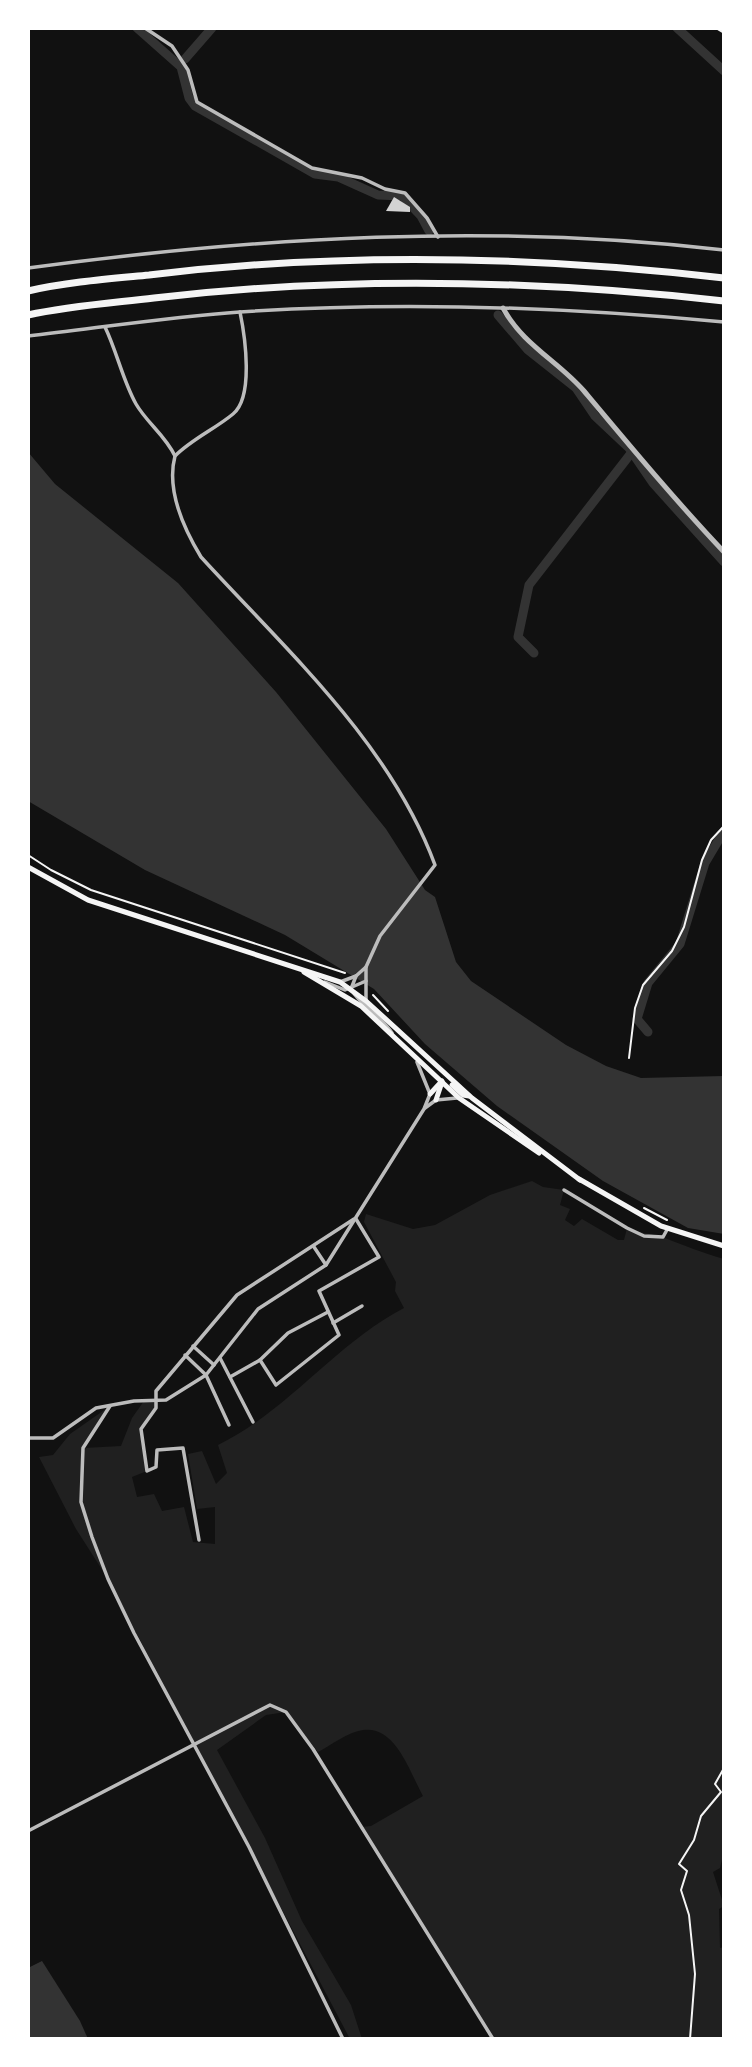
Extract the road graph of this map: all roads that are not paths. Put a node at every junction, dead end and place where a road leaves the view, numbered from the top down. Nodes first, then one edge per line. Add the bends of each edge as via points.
1 (145, 28) edge
2 (719, 28) edge
3 (724, 31) edge
4 (438, 237) junction
5 (724, 250) edge
6 (28, 268) edge
7 (724, 278) edge
8 (28, 291) edge
9 (724, 301) edge
10 (503, 308) junction
11 (240, 312) junction
12 (28, 315) edge
13 (724, 322) edge
14 (104, 327) junction
15 (28, 336) edge
16 (175, 456) junction
17 (724, 552) edge
18 (28, 867) edge
19 (291, 966) junction
20 (366, 967) junction
21 (356, 976) junction
22 (323, 982) junction
23 (340, 982) junction
24 (366, 984) junction
25 (351, 989) junction
26 (366, 1001) junction
27 (395, 1037) junction
28 (408, 1039) junction
29 (412, 1053) junction
30 (442, 1082) junction
31 (430, 1094) junction
32 (469, 1096) junction
33 (459, 1098) junction
34 (436, 1100) junction
35 (424, 1110) junction
36 (580, 1180) junction
37 (564, 1190) dead end
38 (355, 1218) junction
39 (668, 1228) junction
40 (314, 1246) junction
41 (724, 1246) edge
42 (326, 1265) junction
43 (362, 1306) dead end
44 (328, 1312) junction
45 (333, 1323) junction
46 (193, 1346) junction
47 (185, 1355) junction
48 (220, 1358) junction
49 (260, 1360) junction
50 (214, 1366) junction
51 (206, 1375) junction
52 (230, 1377) junction
53 (155, 1400) junction
54 (110, 1406) junction
55 (253, 1422) dead end
56 (229, 1425) dead end
57 (28, 1438) edge
58 (199, 1540) dead end
59 (195, 1745) junction
60 (28, 1831) edge
61 (343, 2039) edge
62 (493, 2039) edge

1 - 4 street via 172,46 188,71 197,102 312,168 405,193
2 - 3 main road
4 - 5 street via 552,235
4 - 6 street via 240,244
7 - 8 highway via 428,260 239,264
9 - 12 highway via 432,283 232,289
10 - 11 street
10 - 13 street
10 - 17 street via 528,343 583,391
11 - 14 street
11 - 16 street via 245,336 241,405
14 - 15 street
14 - 16 street via 135,402
16 - 20 street via 175,493 187,534 201,558 358,732 387,772 428,845 435,865 380,936
18 - 19 main road via 88,900
19 - 22 main road
19 - 23 main road
20 - 21 street
20 - 24 street
21 - 23 street
21 - 25 street
22 - 25 street
22 - 27 main road via 361,1006
23 - 25 main road
24 - 25 street
24 - 26 street
25 - 26 main road
25 - 27 street
26 - 28 main road
27 - 29 main road
28 - 30 main road
28 - 32 main road
29 - 30 main road
29 - 31 street
30 - 31 main road
30 - 32 main road
30 - 33 main road
30 - 34 main road
31 - 35 street
32 - 36 main road
33 - 34 street
33 - 36 main road
34 - 35 street
35 - 38 street
36 - 39 main road
37 - 39 street via 644,1236 663,1237
38 - 40 street
38 - 42 street
38 - 44 street via 379,1257 319,1291
39 - 41 main road
40 - 42 street
40 - 46 street via 237,1295
42 - 48 street via 258,1309
43 - 45 street
44 - 45 street
44 - 49 street via 288,1333
45 - 49 street via 339,1335 276,1384
46 - 47 street
46 - 50 street
47 - 51 street
47 - 53 street via 156,1391
48 - 50 street
48 - 52 street
49 - 52 street
50 - 51 street
51 - 53 street via 166,1400
51 - 56 street
52 - 55 street
53 - 54 street
53 - 58 street via 156,1408 141,1429 146,1471 156,1467 157,1450 183,1448
54 - 57 street via 96,1408 53,1438
54 - 59 street via 83,1448 80,1502 108,1579
59 - 60 street
59 - 61 street
59 - 62 street via 270,1705 286,1712

